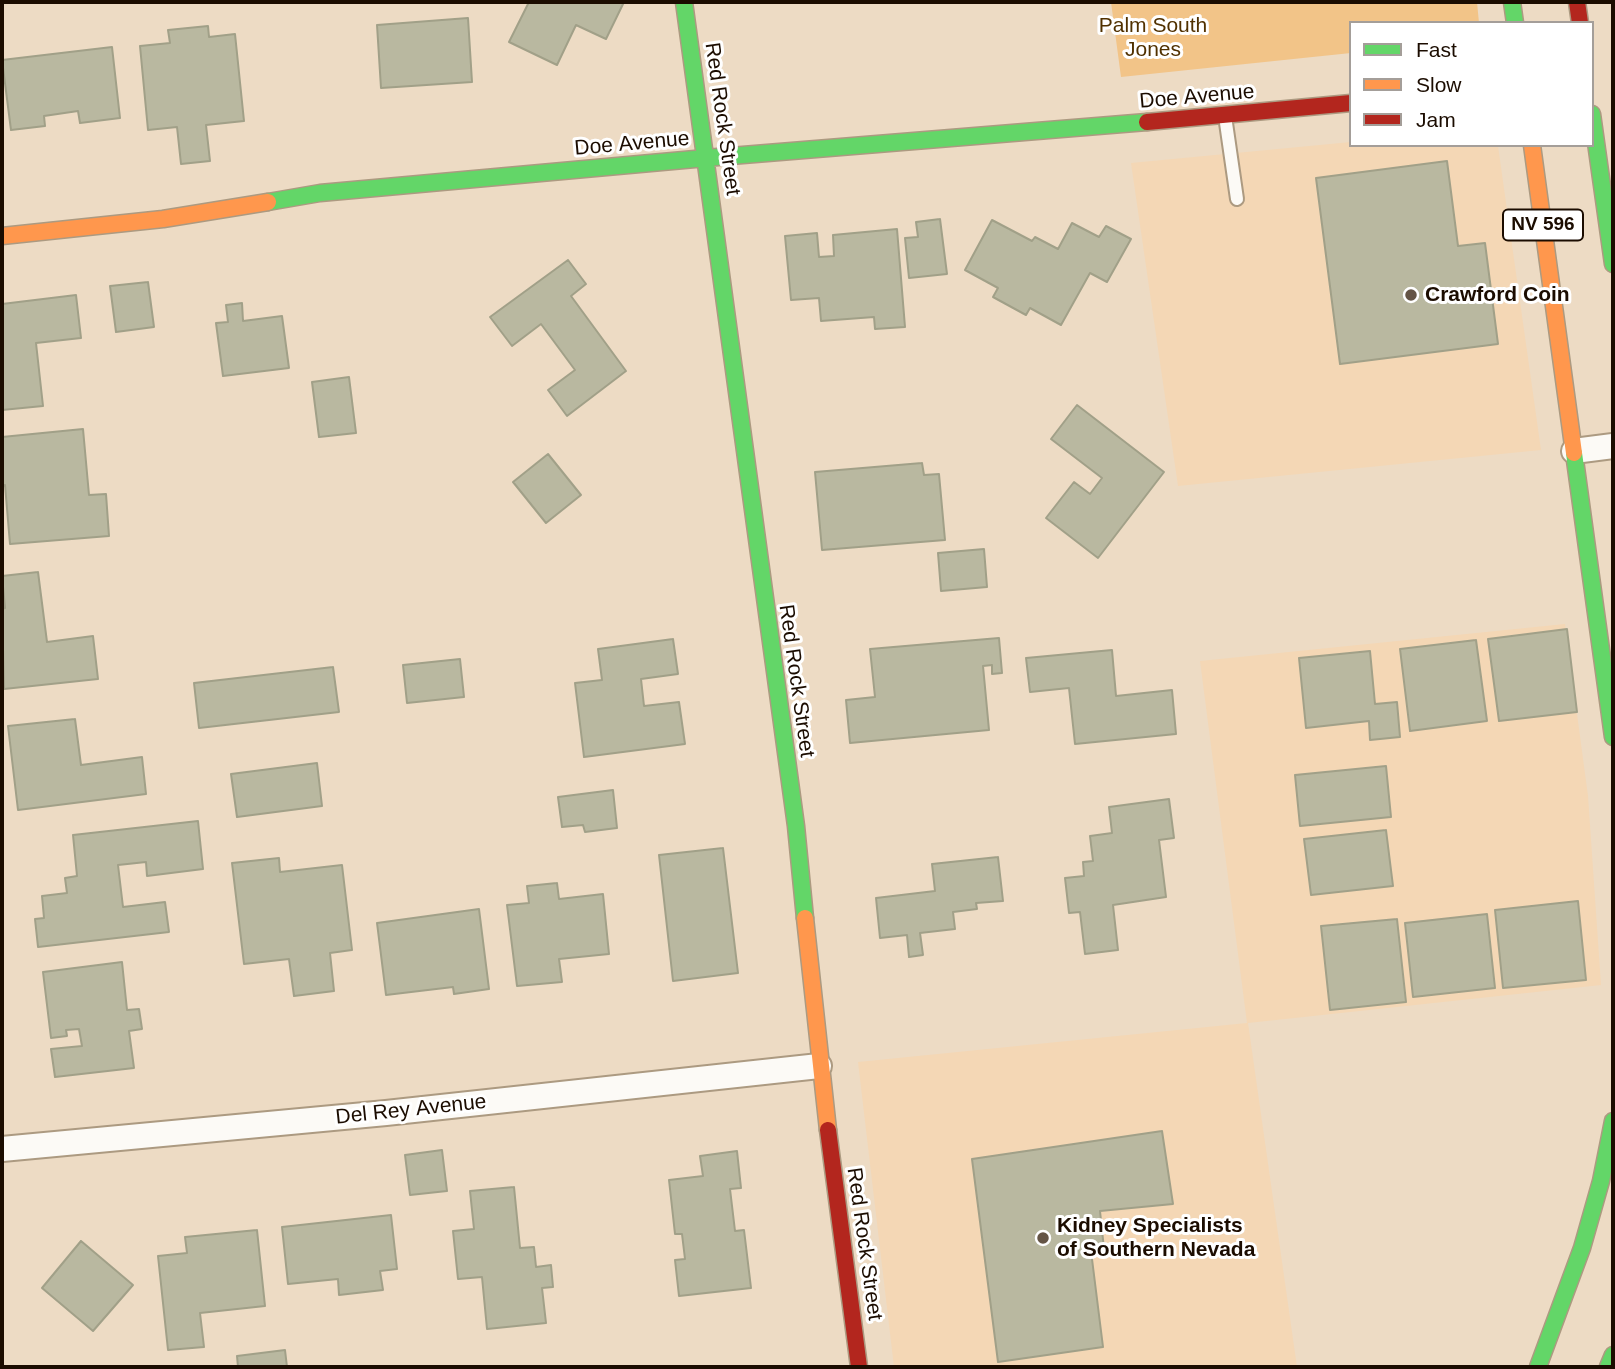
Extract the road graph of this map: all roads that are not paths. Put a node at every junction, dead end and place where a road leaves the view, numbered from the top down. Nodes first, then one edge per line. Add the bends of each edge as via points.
1 (684, 2) edge
2 (1511, 2) edge
3 (1577, 2) edge
4 (1515, 21) edge
5 (1580, 21) edge
6 (1349, 103) edge
7 (1225, 116) junction
8 (1594, 128) edge
9 (1532, 147) edge
10 (706, 158) junction
11 (1237, 199) dead end
12 (2, 236) edge
13 (1613, 264) edge
14 (1613, 446) edge
15 (1574, 451) junction
16 (1613, 737) edge
17 (819, 1066) junction
18 (1613, 1121) edge
19 (2, 1149) edge
20 (1613, 1355) edge
21 (859, 1367) edge
22 (1538, 1367) edge
23 (1608, 1367) edge

1 - 10 street, Red Rock Street
2 - 4 street
3 - 5 street
6 - 7 street, Doe Avenue
7 - 10 street, Doe Avenue
7 - 11 lane
8 - 13 street, NV 596
9 - 15 street, NV 596
10 - 12 street, Doe Avenue via 320,193 163,219
10 - 17 street, Red Rock Street via 796,825
14 - 15 street
15 - 16 street, NV 596
17 - 19 street, Del Rey Avenue via 386,1114
17 - 21 street, Red Rock Street
18 - 22 street via 1582,1248
20 - 23 street

